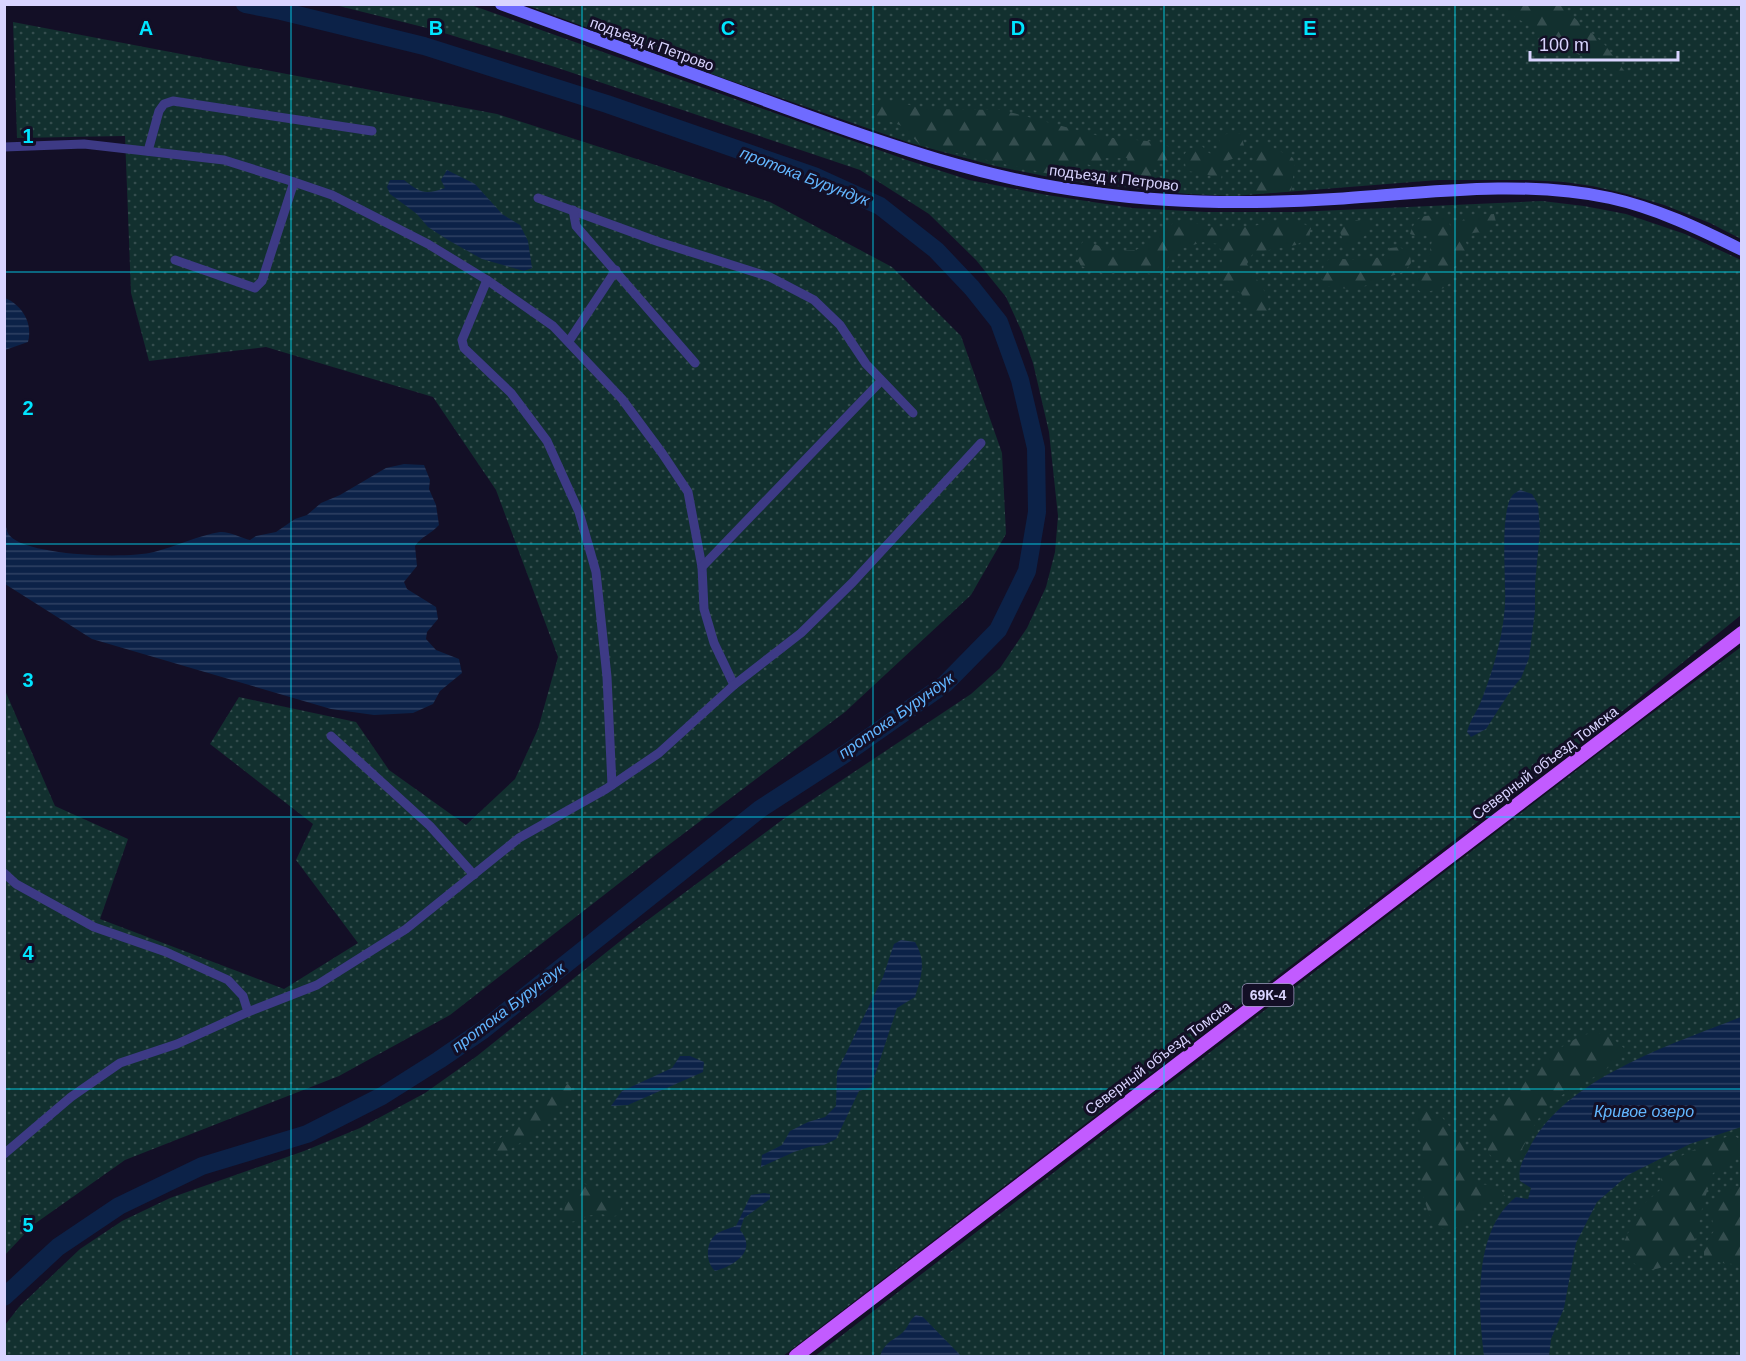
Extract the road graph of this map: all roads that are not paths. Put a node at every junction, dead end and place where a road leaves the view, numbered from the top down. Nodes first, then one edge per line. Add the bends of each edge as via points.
1 (501, 4) edge
2 (372, 131) dead end
3 (4, 147) edge
4 (148, 151) junction
5 (294, 182) junction
6 (538, 198) dead end
7 (573, 210) junction
8 (1742, 250) edge
9 (175, 260) dead end
10 (616, 270) junction
11 (487, 280) junction
12 (569, 341) junction
13 (695, 363) dead end
14 (881, 381) junction
15 (913, 413) dead end
16 (981, 443) dead end
17 (702, 567) junction
18 (1742, 633) edge
19 (734, 684) junction
20 (331, 736) dead end
21 (612, 785) junction
22 (4, 873) edge
23 (474, 875) junction
24 (248, 1012) junction
25 (4, 1154) edge
26 (796, 1356) edge

1 - 8 street, подъезд к Петрово via 896,147 1047,186 1142,199 1227,203 1457,190 1564,191 1631,204
2 - 4 street via 173,101 159,111
3 - 4 street via 84,144
4 - 5 street via 224,160
5 - 9 street via 262,281 255,288
5 - 11 street via 332,195 428,244
6 - 7 street
7 - 10 street via 576,226
7 - 14 street via 770,277 814,300 840,325
10 - 12 street
10 - 13 street
11 - 12 street
11 - 21 street via 462,340 464,348 511,393 547,441 579,512 596,572 607,676
12 - 17 street via 622,399 688,492
14 - 15 street
14 - 17 street
16 - 19 street via 846,590 801,633
17 - 19 street via 704,609 714,643
18 - 26 main road, Северный объезд Томска / 69К-4
19 - 21 street via 659,753
20 - 23 street via 430,826
21 - 23 street via 519,838
22 - 24 street via 16,884 94,927 166,952 228,980 243,996
23 - 24 street via 406,929 317,985
24 - 25 street via 177,1044 120,1063 71,1097

